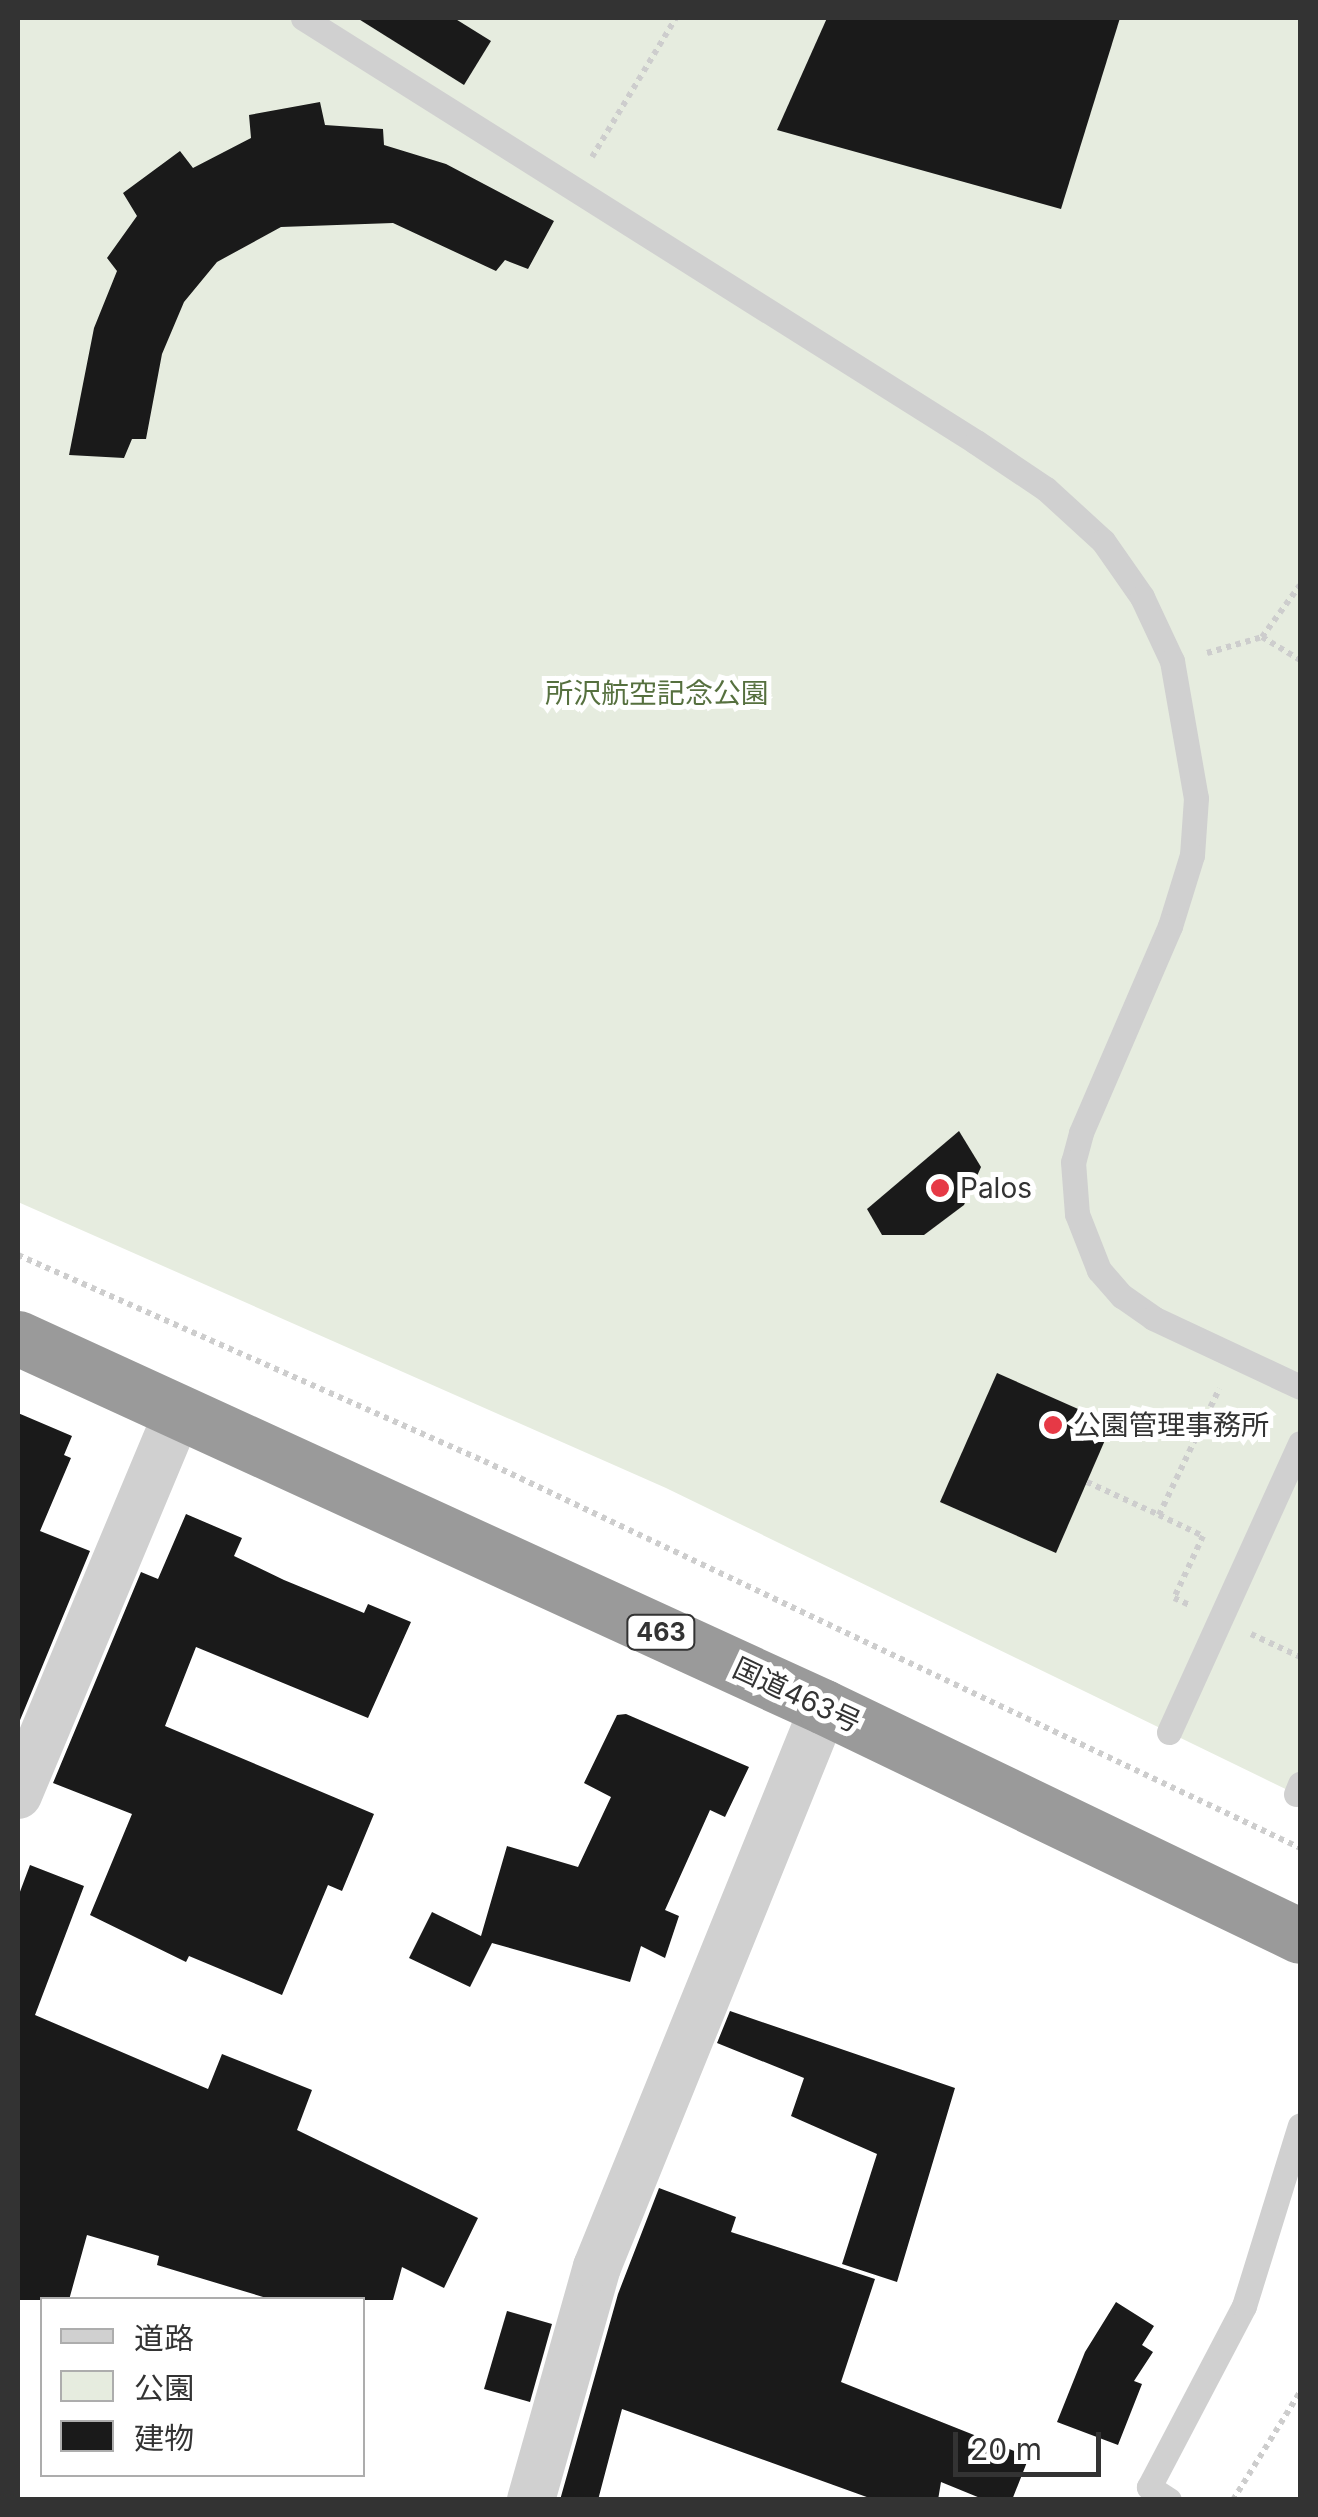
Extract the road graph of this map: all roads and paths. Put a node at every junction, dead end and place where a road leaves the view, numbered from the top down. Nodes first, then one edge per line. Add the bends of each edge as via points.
1 (303, 18) edge
2 (676, 18) edge
3 (610, 119) dead end
4 (1300, 584) edge
5 (1262, 636) junction
6 (1300, 660) edge
7 (1172, 661) junction
8 (18, 1255) edge
9 (18, 1338) edge
10 (1234, 1356) junction
11 (1300, 1387) edge
12 (180, 1410) junction
13 (1300, 1443) edge
14 (1087, 1482) dead end
15 (824, 1708) junction
16 (1169, 1732) dead end
17 (18, 1795) edge
18 (1300, 1848) edge
19 (1300, 1936) edge
20 (1300, 2126) edge
21 (1300, 2392) edge
22 (530, 2500) edge
23 (1169, 2500) edge
24 (1233, 2500) edge

1 - 7 lane via 1046,488 1103,541 1142,598
2 - 3 path
4 - 5 path
5 - 6 path
5 - 7 path
7 - 10 lane via 1196,798 1192,855 1170,926 1081,1133 1073,1190 1084,1242 1122,1296
8 - 18 path via 484,1461
9 - 12 highway, 国道463号 / 463
10 - 11 lane
10 - 14 path via 1159,1515
12 - 15 highway, 国道463号 / 463
12 - 17 street
13 - 16 lane
15 - 19 highway, 国道463号 / 463
15 - 22 street via 597,2267
20 - 23 lane via 1244,2306 1149,2487
21 - 24 path

